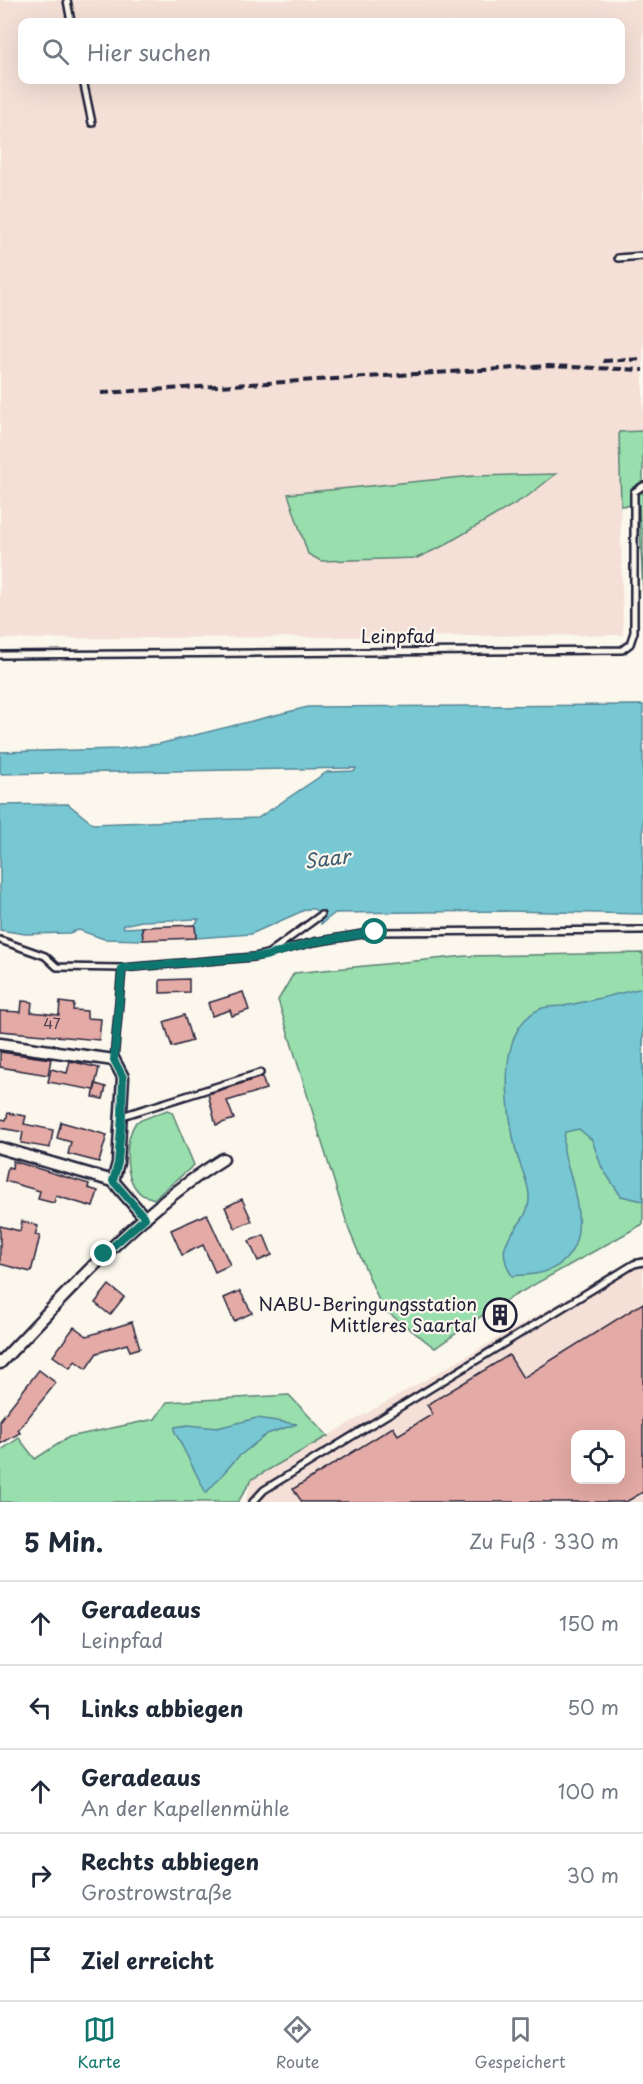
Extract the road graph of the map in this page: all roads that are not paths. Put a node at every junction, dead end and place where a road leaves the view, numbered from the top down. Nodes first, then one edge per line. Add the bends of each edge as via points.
1 (67, 0) edge
2 (70, 18) edge
3 (84, 84) edge
4 (92, 123) dead end
5 (643, 256) edge
6 (618, 258) dead end
7 (643, 486) edge
8 (0, 655) edge
9 (321, 915) dead end
10 (643, 930) edge
11 (0, 940) edge
12 (265, 956) junction
13 (122, 968) junction
14 (0, 1044) edge
15 (114, 1060) junction
16 (260, 1073) dead end
17 (122, 1116) junction
18 (0, 1148) edge
19 (223, 1159) dead end
20 (113, 1181) junction
21 (145, 1218) junction
22 (643, 1262) edge
23 (0, 1363) edge
24 (253, 1502) edge

1 - 2 lane
3 - 4 lane
5 - 6 lane
7 - 8 lane, Leinpfad via 634,492 634,632 630,644 622,650
9 - 12 lane
10 - 12 lane via 375,932 314,942
11 - 13 lane via 45,956 57,967
12 - 13 lane
13 - 15 lane
14 - 15 street
15 - 17 street via 123,1077
16 - 17 lane
17 - 20 street
18 - 20 street
19 - 21 street
20 - 21 street
21 - 23 street via 104,1254
22 - 24 lane via 264,1490

